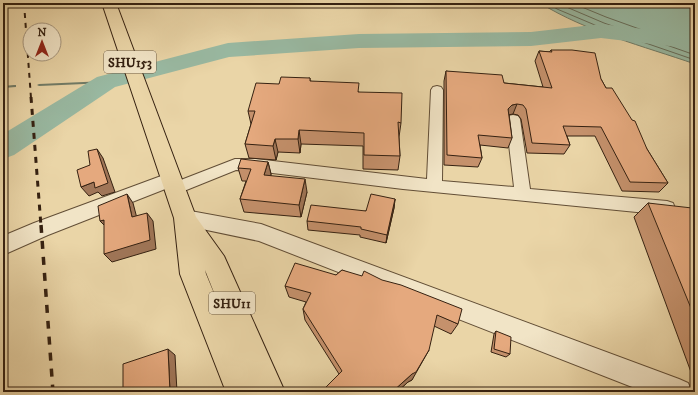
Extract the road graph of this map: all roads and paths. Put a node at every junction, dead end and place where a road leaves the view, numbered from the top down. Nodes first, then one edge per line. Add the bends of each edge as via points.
1 (109, 3) edge
2 (437, 90) dead end
3 (513, 119) dead end
4 (173, 184) junction
5 (434, 186) junction
6 (524, 194) junction
7 (668, 208) edge
8 (185, 218) junction
9 (3, 246) edge
10 (241, 392) edge
11 (270, 392) edge
12 (679, 392) edge

1 - 4 highway, SHU153
2 - 5 street
3 - 6 street
4 - 5 street via 235,164 256,164
4 - 8 highway, SHU153
4 - 9 street via 41,229
5 - 6 street
6 - 7 street
8 - 10 highway, SHU11 via 193,274
8 - 11 highway, SHU11 via 215,264
8 - 12 street via 261,233

